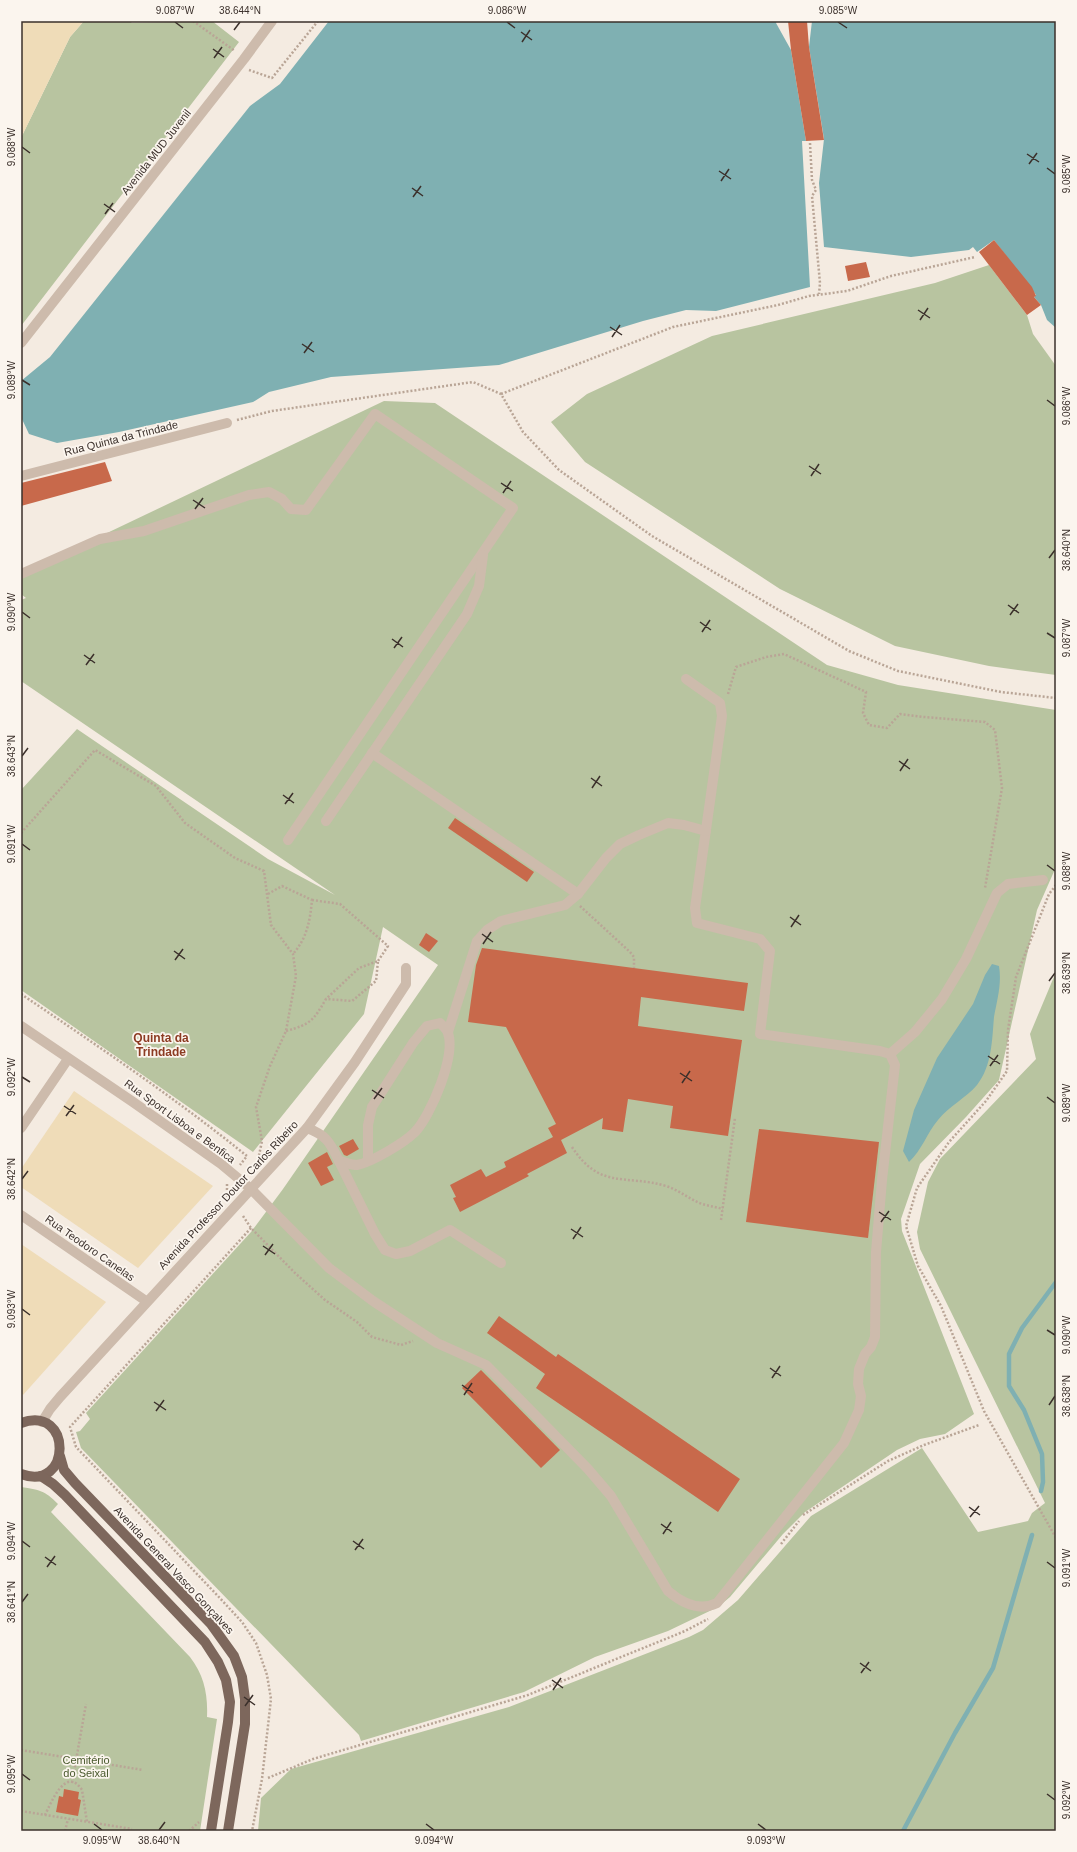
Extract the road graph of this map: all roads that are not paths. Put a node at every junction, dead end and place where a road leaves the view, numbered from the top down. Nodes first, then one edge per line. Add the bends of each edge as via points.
1 (274, 22) edge
2 (21, 343) edge
3 (227, 423) road end
4 (21, 476) edge
5 (483, 553) junction
6 (21, 574) edge
7 (686, 679) dead end
8 (372, 753) junction
9 (326, 821) dead end
10 (706, 831) junction
11 (288, 840) dead end
12 (1043, 880) dead end
13 (575, 897) junction
14 (406, 968) dead end
15 (21, 1026) edge
16 (448, 1032) junction
17 (890, 1054) junction
18 (68, 1058) junction
19 (21, 1128) edge
20 (307, 1128) junction
21 (339, 1160) junction
22 (368, 1160) junction
23 (251, 1189) junction
24 (21, 1215) edge
25 (502, 1263) dead end
26 (146, 1302) junction
27 (24, 1420) edge
28 (42, 1422) junction
29 (60, 1456) junction
30 (21, 1474) edge
31 (41, 1476) junction
32 (211, 1831) edge
33 (228, 1831) edge

1 - 2 street, Avenida MUD Juvenil
3 - 4 street, Rua Quinta da Trindade
5 - 6 street via 513,508 375,414 306,510 291,509 282,499 269,492 250,495 144,531 100,539
5 - 8 street via 479,586 467,614
5 - 11 street
7 - 10 street via 720,703 722,716
8 - 9 street
8 - 13 street
10 - 13 street via 668,823 620,844
10 - 17 street via 695,908 697,923 760,939 770,951 760,1034
12 - 17 street via 1008,884 996,893 966,959 942,998 916,1032
13 - 16 street via 565,905 501,921 487,930 477,941
14 - 20 street, Avenida Professor Doutor Carlos Ribeiro via 406,984 355,1062
15 - 18 street, Rua Sport Lisboa e Benfica
16 - 22 street via 449,1050 432,1108 415,1132 386,1153
16 - 22 street via 440,1023 427,1026 413,1043 372,1107 368,1125
17 - 23 street, Rua Sport Lisboa e Benfica via 895,1065 876,1244 875,1337 859,1369 859,1410 844,1442 717,1603 706,1608 691,1605 668,1591 611,1496 486,1365 437,1342 373,1301 329,1268
18 - 19 street
18 - 23 street, Rua Sport Lisboa e Benfica via 221,1164
20 - 21 street via 321,1133
20 - 23 street, Avenida Professor Doutor Carlos Ribeiro
21 - 22 street via 356,1165
21 - 25 street via 385,1250 396,1254 410,1251 450,1230
23 - 26 street, Avenida Professor Doutor Carlos Ribeiro
24 - 26 street, Rua Teodoro Canelas
26 - 28 street, Avenida Professor Doutor Carlos Ribeiro via 60,1397
27 - 28 main road
28 - 29 main road, Avenida General Vasco Gonçalves via 57,1434 61,1448
29 - 31 main road via 53,1468
29 - 33 main road, Avenida General Vasco Gonçalves via 64,1470 75,1483 211,1624 234,1656 242,1677 245,1718
30 - 31 main road
31 - 32 main road via 65,1495 205,1642 218,1662 226,1680 230,1702

